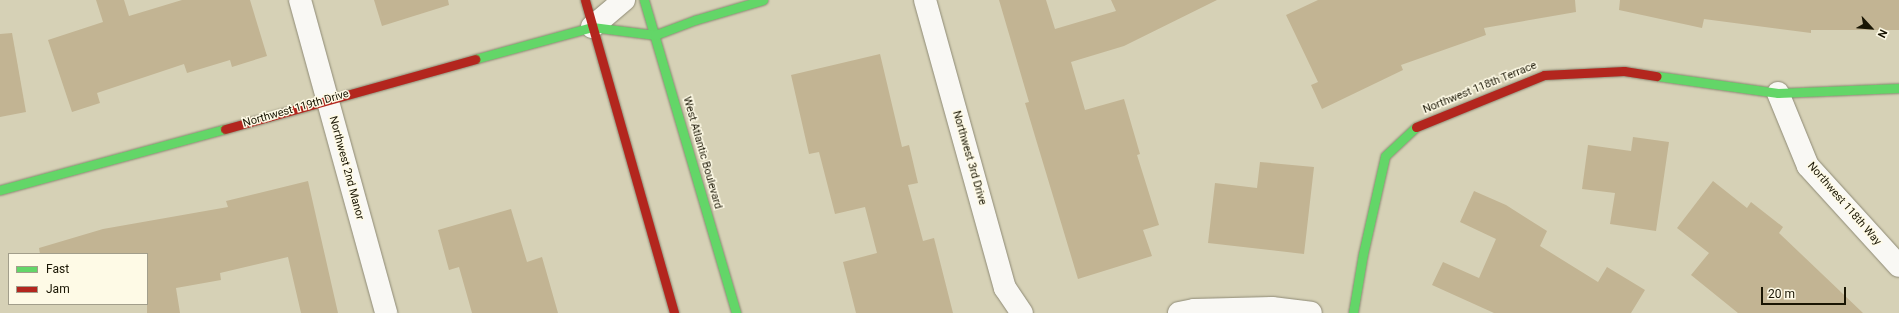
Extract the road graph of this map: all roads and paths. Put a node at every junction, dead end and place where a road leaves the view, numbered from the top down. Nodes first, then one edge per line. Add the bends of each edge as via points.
1 (300, 0) edge
2 (585, 0) edge
3 (624, 0) edge
4 (644, 0) edge
5 (764, 0) edge
6 (925, 0) edge
7 (592, 27) junction
8 (655, 36) junction
9 (1899, 88) edge
10 (1778, 93) junction
11 (328, 101) junction
12 (0, 190) edge
13 (1899, 266) edge
14 (386, 313) edge
15 (674, 313) edge
16 (736, 313) edge
17 (1022, 313) edge
18 (1179, 313) edge
19 (1311, 313) edge
20 (1353, 313) edge

1 - 11 street, Northwest 2nd Manor
2 - 7 street
3 - 7 street, Northwest 119th Drive
4 - 8 street, West Atlantic Boulevard
5 - 8 street, Northwest 119th Drive via 695,20
6 - 17 street, Northwest 3rd Drive via 1005,288
7 - 8 street, Northwest 119th Drive
7 - 11 street, Northwest 119th Drive
7 - 15 street
8 - 16 street, West Atlantic Boulevard
9 - 10 street, Northwest 118th Terrace
10 - 13 street, Northwest 118th Way via 1808,166
10 - 20 street, Northwest 118th Terrace via 1624,71 1544,75 1418,126 1385,156
11 - 12 street, Northwest 119th Drive
11 - 14 street, Northwest 2nd Manor
18 - 19 street via 1194,310 1272,308

